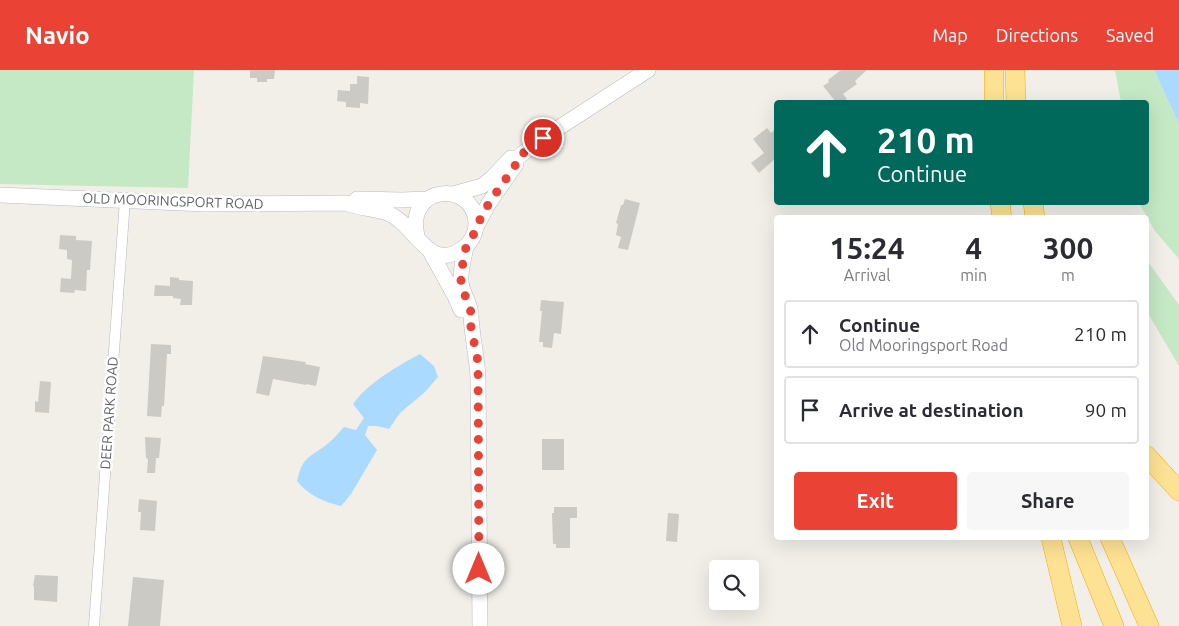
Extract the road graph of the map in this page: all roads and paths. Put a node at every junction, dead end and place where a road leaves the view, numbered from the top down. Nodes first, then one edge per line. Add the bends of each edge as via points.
1 (648, 70) edge
2 (994, 70) edge
3 (1015, 70) edge
4 (1016, 99) edge
5 (994, 100) edge
6 (517, 158) junction
7 (453, 194) junction
8 (0, 195) edge
9 (427, 199) junction
10 (124, 200) junction
11 (346, 203) junction
12 (476, 227) junction
13 (417, 236) junction
14 (466, 247) junction
15 (430, 251) junction
16 (470, 322) junction
17 (1149, 458) edge
18 (1179, 491) edge
19 (1052, 540) edge
20 (1079, 540) edge
21 (1111, 540) edge
22 (94, 626) edge
23 (480, 626) edge
24 (1072, 626) edge
25 (1114, 626) edge
26 (1149, 626) edge

1 - 6 main road, OLD MOORINGSPORT ROAD
2 - 5 highway
3 - 4 highway
6 - 7 main road, OLD MOORINGSPORT ROAD via 512,158 482,186
6 - 12 main road, OLD MOORINGSPORT ROAD
7 - 9 main road, OLD MOORINGSPORT ROAD via 439,194
7 - 12 main road via 468,203
8 - 10 main road, OLD MOORINGSPORT ROAD
9 - 11 main road, OLD MOORINGSPORT ROAD via 353,199
9 - 13 main road via 416,216
10 - 11 main road, OLD MOORINGSPORT ROAD via 205,204
10 - 22 street, DEER PARK ROAD
11 - 13 main road, OLD MOORINGSPORT ROAD via 388,213
12 - 14 main road, OLD MOORINGSPORT ROAD
13 - 15 main road, OLD MOORINGSPORT ROAD
14 - 15 main road via 449,255
14 - 16 main road, OLD MOORINGSPORT ROAD via 461,284 472,315
15 - 16 main road, OLD MOORINGSPORT ROAD via 464,319
16 - 23 main road, OLD MOORINGSPORT ROAD via 478,378
17 - 18 highway
19 - 24 highway
20 - 25 highway
21 - 26 highway

